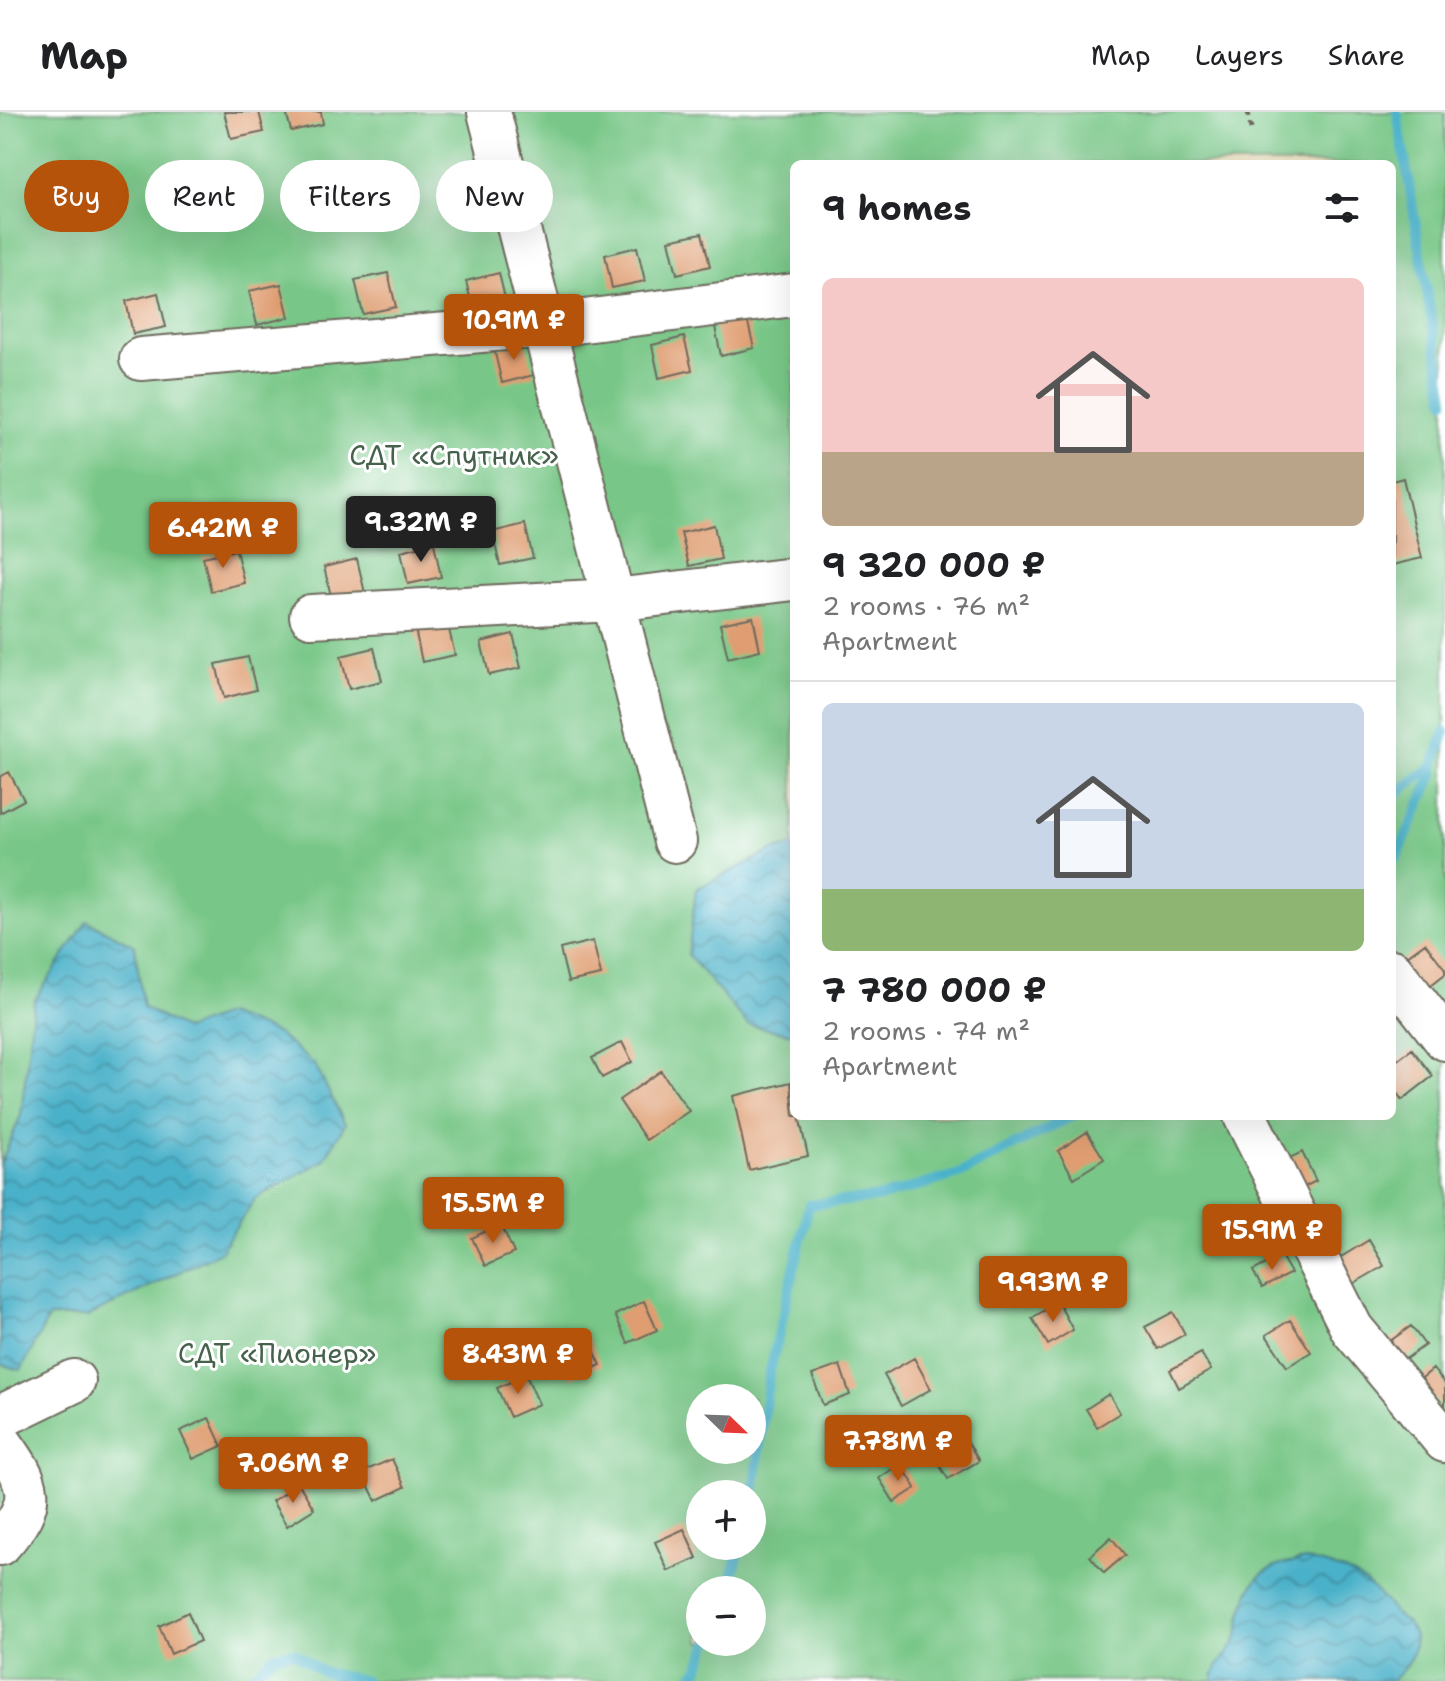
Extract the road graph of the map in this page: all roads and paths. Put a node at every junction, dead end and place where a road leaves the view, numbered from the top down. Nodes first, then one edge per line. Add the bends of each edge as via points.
1 (489, 112) edge
2 (1248, 112) edge
3 (1251, 129) dead end
4 (790, 295) edge
5 (543, 326) junction
6 (141, 359) dead end
7 (790, 579) edge
8 (614, 600) junction
9 (311, 616) dead end
10 (675, 841) dead end
11 (1396, 976) edge
12 (1445, 1039) edge
13 (1247, 1120) edge
14 (74, 1381) dead end
15 (0, 1417) edge
16 (1445, 1441) edge
17 (0, 1442) edge
18 (0, 1544) edge

1 - 5 lane
2 - 3 path
4 - 5 lane
5 - 6 lane
5 - 8 lane
7 - 8 lane
8 - 9 lane
8 - 10 lane
11 - 12 lane
13 - 16 lane via 1352,1329
14 - 15 lane
17 - 18 lane via 23,1473 28,1495

